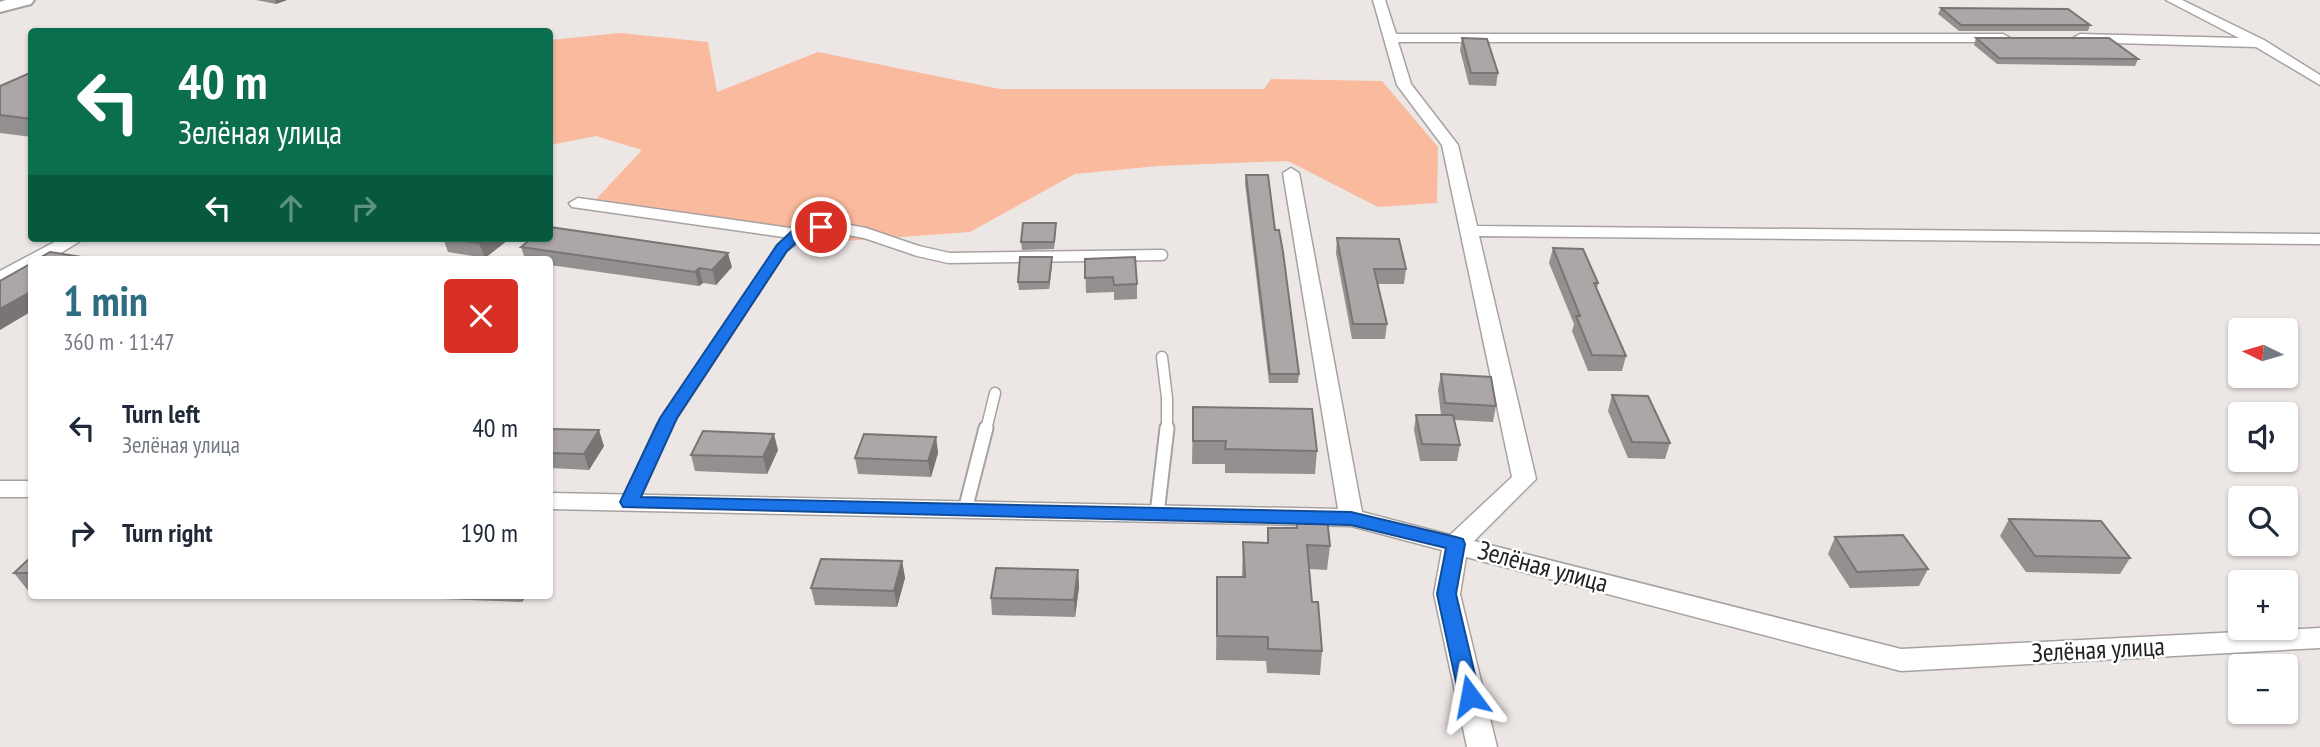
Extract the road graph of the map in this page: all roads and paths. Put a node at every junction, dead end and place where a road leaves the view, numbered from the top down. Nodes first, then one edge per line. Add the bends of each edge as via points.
1 (24, 0) edge
2 (1379, 0) edge
3 (2172, 0) edge
4 (0, 7) edge
5 (1389, 38) junction
6 (2013, 38) edge
7 (2068, 38) edge
8 (2259, 43) junction
9 (2320, 81) edge
10 (1291, 173) dead end
11 (578, 203) dead end
12 (1471, 231) junction
13 (797, 234) junction
14 (2320, 239) edge
15 (69, 242) edge
16 (1162, 255) dead end
17 (43, 256) edge
18 (28, 264) edge
19 (0, 279) edge
20 (1162, 357) dead end
21 (995, 393) dead end
22 (0, 489) edge
23 (28, 489) edge
24 (553, 501) edge
25 (629, 502) junction
26 (965, 510) junction
27 (1157, 514) junction
28 (1351, 518) junction
29 (1456, 544) junction
30 (2320, 638) edge
31 (1482, 747) edge

1 - 4 main road
2 - 5 street
3 - 8 street
5 - 6 street
5 - 12 street via 1404,85 1450,145
7 - 8 street
8 - 9 street
10 - 28 street
11 - 13 street
12 - 14 street
12 - 29 street via 1524,479
13 - 16 lane via 821,227 853,227 950,258
13 - 25 lane via 782,248 668,418
15 - 17 street
18 - 19 street
20 - 27 lane via 1169,421
21 - 26 lane
22 - 23 street
24 - 25 street, Зелёная улица
25 - 26 street, Зелёная улица
26 - 27 street, Зелёная улица
27 - 28 street, Зелёная улица
28 - 29 street, Зелёная улица
29 - 30 street, Зелёная улица via 1901,660
29 - 31 street via 1447,594

